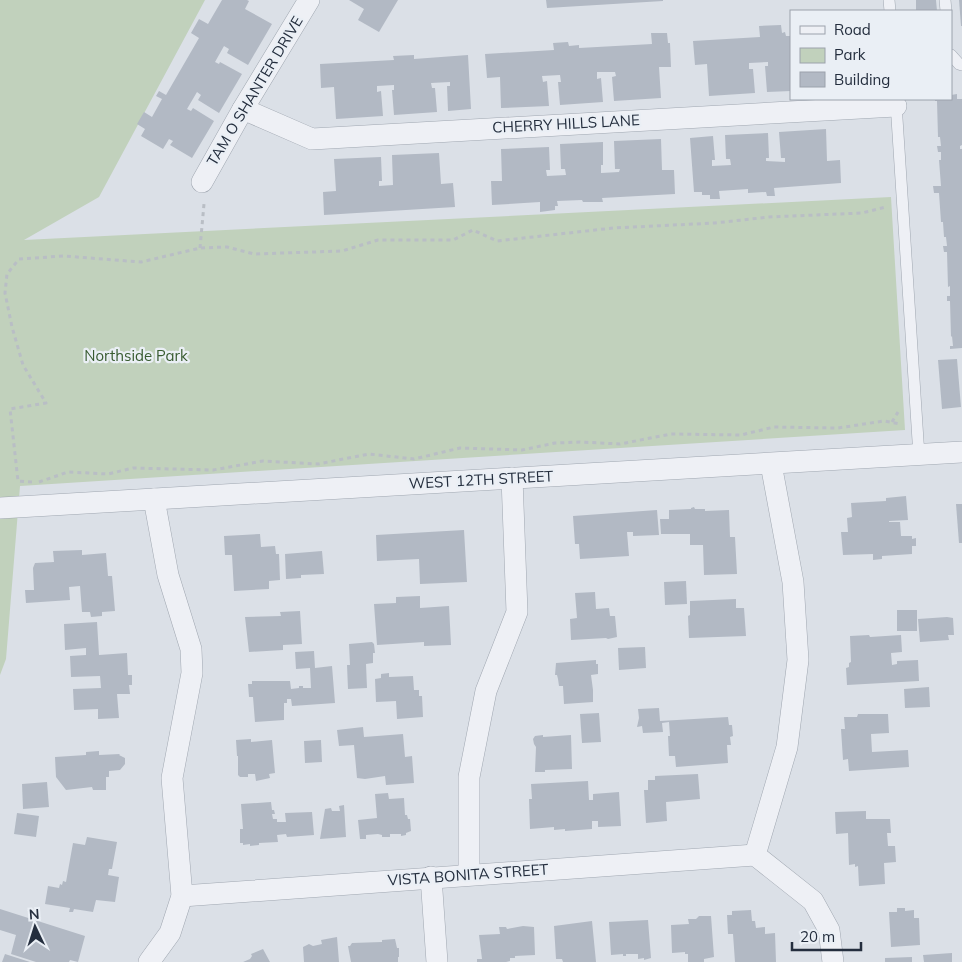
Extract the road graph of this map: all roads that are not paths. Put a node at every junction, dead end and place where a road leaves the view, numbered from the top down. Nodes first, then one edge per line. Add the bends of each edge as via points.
1 (309, 0) edge
2 (896, 102) edge
3 (243, 109) junction
4 (202, 182) road end
5 (962, 452) edge
6 (919, 456) junction
7 (770, 464) junction
8 (512, 478) junction
9 (154, 499) junction
10 (0, 508) edge
11 (755, 855) junction
12 (469, 874) junction
13 (432, 877) junction
14 (182, 896) junction
15 (149, 962) edge
16 (437, 962) edge
17 (833, 962) edge

1 - 3 street, TAM O SHANTER DRIVE
2 - 3 street, CHERRY HILLS LANE via 312,139
2 - 6 lane
3 - 4 street, TAM O SHANTER DRIVE
5 - 6 street, WEST 12TH STREET
6 - 7 street, WEST 12TH STREET
7 - 8 street, WEST 12TH STREET
7 - 11 street via 793,582 798,660 786,747
8 - 9 street, WEST 12TH STREET
8 - 12 street via 517,612 486,691 469,777
9 - 10 street, WEST 12TH STREET
9 - 14 street via 168,575 191,657 192,673 172,778
11 - 12 street, VISTA BONITA STREET
11 - 17 street via 813,901 829,930
12 - 13 street, VISTA BONITA STREET
13 - 14 street, VISTA BONITA STREET
13 - 16 street
14 - 15 street via 170,933

